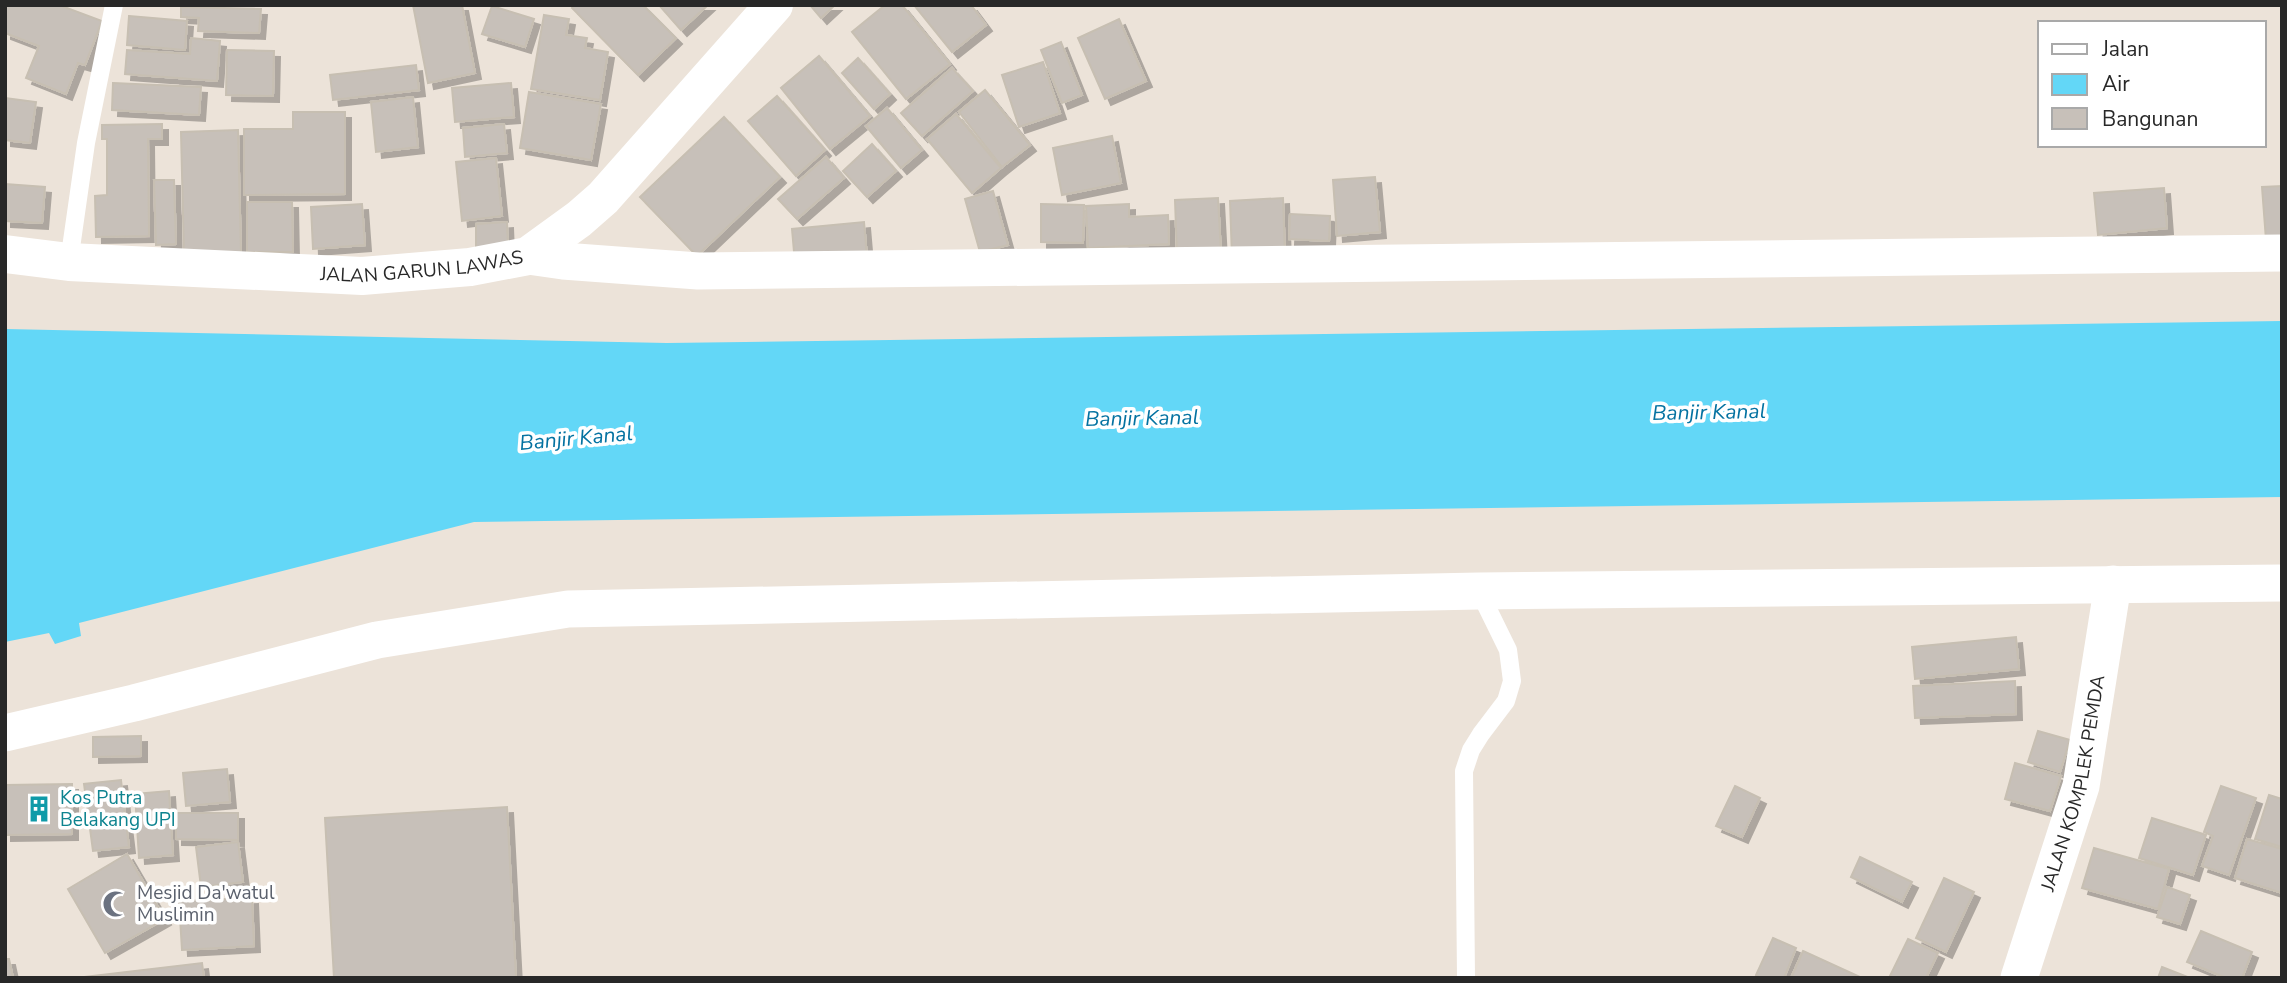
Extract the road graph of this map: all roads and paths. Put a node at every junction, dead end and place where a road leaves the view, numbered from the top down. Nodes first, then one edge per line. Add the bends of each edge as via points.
1 (114, 5) edge
2 (774, 5) edge
3 (2282, 253) edge
4 (5, 254) edge
5 (528, 256) junction
6 (69, 262) junction
7 (2282, 583) edge
8 (2113, 584) junction
9 (1479, 591) junction
10 (5, 733) edge
11 (1466, 978) edge
12 (2019, 978) edge

1 - 6 lane via 86,143
2 - 5 main road, JALAN GARUN LAWAS via 603,198
3 - 5 street via 698,271
4 - 6 main road, JALAN GARUN LAWAS
5 - 6 main road, JALAN GARUN LAWAS via 470,267 362,276
7 - 8 street
8 - 9 street
8 - 12 street, JALAN KOMPLEK PEMDA via 2081,786
9 - 10 street via 568,609 377,640
9 - 11 lane via 1508,650 1512,681 1506,701 1471,750 1464,771

